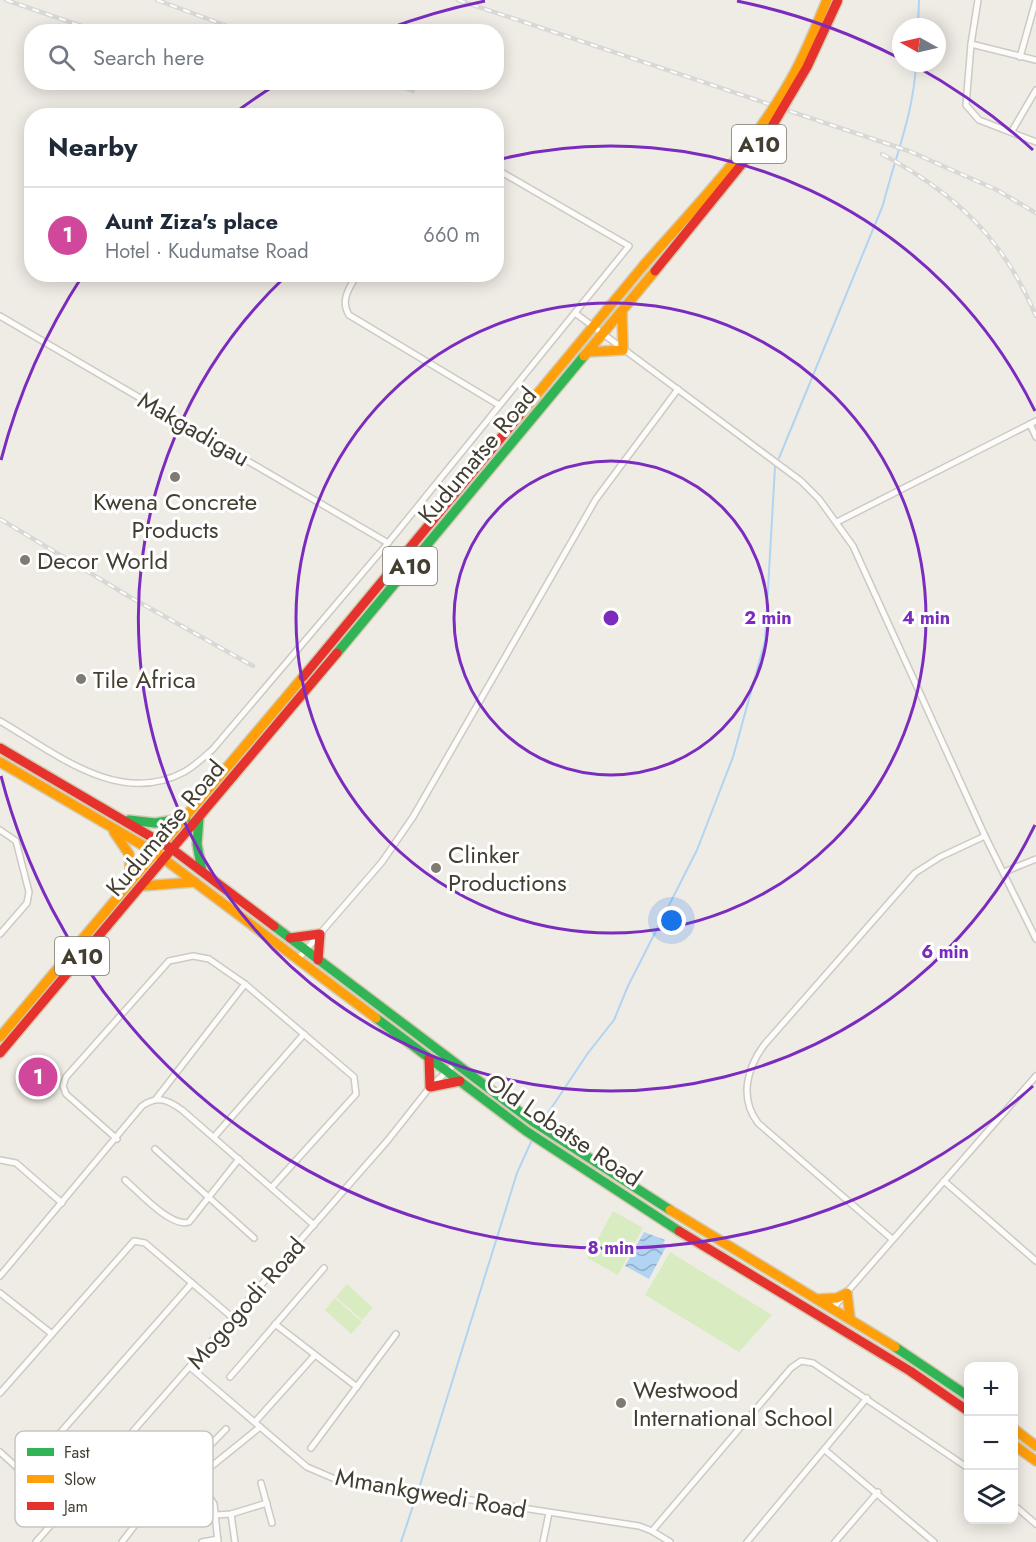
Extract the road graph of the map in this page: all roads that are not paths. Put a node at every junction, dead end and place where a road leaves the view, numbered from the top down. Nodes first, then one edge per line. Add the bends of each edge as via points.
1 (827, 0) edge
2 (838, 0) edge
3 (978, 0) edge
4 (1036, 0) edge
5 (971, 44) junction
6 (1020, 57) junction
7 (1036, 60) edge
8 (1036, 90) edge
9 (1012, 131) junction
10 (1036, 142) edge
11 (504, 174) edge
12 (353, 282) edge
13 (622, 312) junction
14 (575, 314) junction
15 (0, 316) edge
16 (592, 326) junction
17 (603, 335) junction
18 (623, 350) junction
19 (588, 352) junction
20 (678, 389) junction
21 (499, 405) junction
22 (1033, 423) edge
23 (1036, 437) edge
24 (837, 522) junction
25 (388, 543) junction
26 (0, 721) edge
27 (0, 748) edge
28 (0, 762) edge
29 (186, 818) junction
30 (200, 818) junction
31 (124, 819) junction
32 (110, 827) junction
33 (0, 830) edge
34 (986, 836) junction
35 (168, 846) junction
36 (160, 856) junction
37 (1036, 859) edge
38 (202, 871) junction
39 (1004, 872) junction
40 (131, 881) junction
41 (195, 882) junction
42 (142, 886) junction
43 (0, 934) edge
44 (320, 934) junction
45 (290, 938) junction
46 (1036, 939) edge
47 (306, 951) junction
48 (298, 959) junction
49 (318, 960) junction
50 (245, 984) junction
51 (304, 1034) junction
52 (0, 1037) edge
53 (0, 1053) edge
54 (429, 1058) junction
55 (455, 1064) junction
56 (448, 1072) junction
57 (1036, 1076) edge
58 (460, 1081) junction
59 (430, 1087) junction
60 (156, 1099) junction
61 (214, 1137) junction
62 (117, 1139) junction
63 (155, 1149) dead end
64 (239, 1159) junction
65 (0, 1160) edge
66 (125, 1180) dead end
67 (944, 1181) junction
68 (272, 1188) junction
69 (209, 1197) junction
70 (62, 1203) junction
71 (314, 1225) junction
72 (254, 1238) dead end
73 (892, 1239) junction
74 (1036, 1261) edge
75 (324, 1268) dead end
76 (0, 1276) edge
77 (192, 1283) junction
78 (0, 1293) edge
79 (847, 1293) junction
80 (818, 1299) junction
81 (833, 1308) junction
82 (810, 1309) junction
83 (233, 1318) junction
84 (850, 1318) junction
85 (275, 1324) junction
86 (833, 1324) junction
87 (52, 1334) junction
88 (396, 1334) dead end
89 (315, 1355) junction
90 (190, 1367) junction
91 (230, 1377) dead end
92 (357, 1387) junction
93 (964, 1393) edge
94 (0, 1394) edge
95 (867, 1398) junction
96 (964, 1408) edge
97 (257, 1425) junction
98 (226, 1429) dead end
99 (62, 1431) edge
100 (134, 1431) edge
101 (1018, 1432) edge
102 (213, 1442) edge
103 (1036, 1446) edge
104 (311, 1448) dead end
105 (1018, 1448) edge
106 (825, 1450) junction
107 (0, 1452) edge
108 (1036, 1461) edge
109 (213, 1464) edge
110 (964, 1465) edge
111 (15, 1466) edge
112 (261, 1483) dead end
113 (878, 1492) junction
114 (213, 1502) edge
115 (267, 1503) junction
116 (1018, 1508) edge
117 (549, 1513) junction
118 (231, 1514) junction
119 (216, 1515) junction
120 (272, 1523) dead end
121 (1036, 1524) edge
122 (49, 1527) edge
123 (135, 1527) edge
124 (652, 1531) junction
125 (218, 1541) edge
126 (931, 1541) edge
127 (36, 1542) edge
128 (122, 1542) edge
129 (202, 1542) edge
130 (235, 1542) edge
131 (543, 1542) edge
132 (670, 1542) edge
133 (747, 1542) edge
134 (835, 1542) edge

1 - 16 main road, Kudumatse Road / A10, bridge via 798,66 752,139
2 - 13 main road, Kudumatse Road / A10, bridge via 786,106
3 - 5 street
4 - 6 street
5 - 6 street
5 - 9 street via 966,105 979,120
6 - 7 street
8 - 9 street
9 - 10 street
11 - 14 street via 629,246
12 - 21 street via 344,307 349,315
13 - 17 main road, Kudumatse Road / A10
13 - 18 main road
14 - 16 street
14 - 21 street
15 - 25 street, Makgadigau
16 - 17 street
16 - 29 main road, Kudumatse Road / A10
17 - 18 street
17 - 19 main road, Kudumatse Road / A10
18 - 19 main road
18 - 20 street
19 - 30 main road, Kudumatse Road / A10
20 - 24 street via 780,464 819,499
20 - 44 street via 597,498 413,817 382,862
21 - 25 street
22 - 23 street
22 - 24 street
24 - 34 street via 853,546
25 - 26 street via 213,749 186,771 164,781 138,785 108,779 90,774
27 - 31 main road, Old Lobatse Road
28 - 32 main road, Old Lobatse Road
29 - 31 main road via 156,823
29 - 35 main road, Kudumatse Road / A10
30 - 35 main road, Kudumatse Road / A10
30 - 38 main road via 197,844
31 - 35 main road, Old Lobatse Road
32 - 36 main road, Old Lobatse Road
32 - 40 main road via 129,854
33 - 43 street via 16,841 29,892 27,903
34 - 39 street
34 - 73 street via 915,873 764,1045 747,1077 750,1106 758,1123
35 - 36 main road, Kudumatse Road / A10
35 - 38 main road, Old Lobatse Road
36 - 40 main road, Kudumatse Road / A10
36 - 41 main road, Old Lobatse Road
36 - 42 main road, Kudumatse Road / A10
37 - 39 street
38 - 45 main road, Old Lobatse Road
39 - 46 street
40 - 52 main road, Kudumatse Road / A10
41 - 42 main road
41 - 48 main road, Old Lobatse Road
42 - 53 main road, Kudumatse Road / A10
44 - 45 main road
44 - 47 street
44 - 49 main road
45 - 47 main road, Old Lobatse Road
47 - 48 street
47 - 49 main road, Old Lobatse Road
48 - 54 main road, Old Lobatse Road
49 - 55 main road, Old Lobatse Road
50 - 51 street
50 - 60 street
50 - 62 street via 202,957 169,960 66,1077 66,1094
51 - 61 street
51 - 68 street via 354,1077 356,1094
54 - 56 main road, Old Lobatse Road
54 - 59 main road
55 - 56 street, Mogogodi Road
55 - 80 main road, Old Lobatse Road via 595,1163
56 - 58 main road, Old Lobatse Road
56 - 59 street, Mogogodi Road
57 - 67 street
58 - 59 main road
58 - 82 main road, Old Lobatse Road via 588,1173
59 - 71 street, Mogogodi Road
60 - 61 street via 183,1110
60 - 62 street via 142,1106
61 - 64 street
62 - 70 street
63 - 69 street
64 - 68 street
64 - 69 street
65 - 70 street via 16,1163
66 - 69 street via 178,1223 189,1222
67 - 73 street
67 - 74 street
68 - 71 street
69 - 72 street
70 - 76 street
71 - 83 street, Mogogodi Road
73 - 79 street
75 - 85 street
77 - 83 street
77 - 87 street via 145,1243 134,1240
77 - 99 street
78 - 87 street
79 - 80 main road
79 - 81 street
79 - 84 main road
80 - 81 main road, Old Lobatse Road
81 - 82 main road
81 - 84 main road, Old Lobatse Road
81 - 86 main road
82 - 86 main road, Old Lobatse Road
83 - 90 street, Mogogodi Road
84 - 93 main road, Old Lobatse Road
85 - 89 street
85 - 91 street
86 - 96 main road, Old Lobatse Road
87 - 94 street
88 - 92 street
89 - 92 street
89 - 97 street
90 - 97 street, Mmankgwedi Road
90 - 100 street, Mogogodi Road
92 - 104 street
95 - 106 street
95 - 110 street
95 - 124 street via 813,1363 801,1361
97 - 109 street
97 - 117 street, Mmankgwedi Road via 307,1467 335,1479
98 - 102 street
101 - 103 main road
105 - 108 main road
106 - 113 street
106 - 133 street
107 - 111 street
112 - 115 street
113 - 126 street
113 - 134 street
114 - 119 street
115 - 118 street
115 - 120 street
116 - 121 street
117 - 124 street, Mmankgwedi Road
117 - 131 street
118 - 119 street
118 - 130 street
119 - 125 street
122 - 127 street, Mogogodi Road
123 - 128 street
124 - 132 street, Mmankgwedi Road
125 - 129 street

